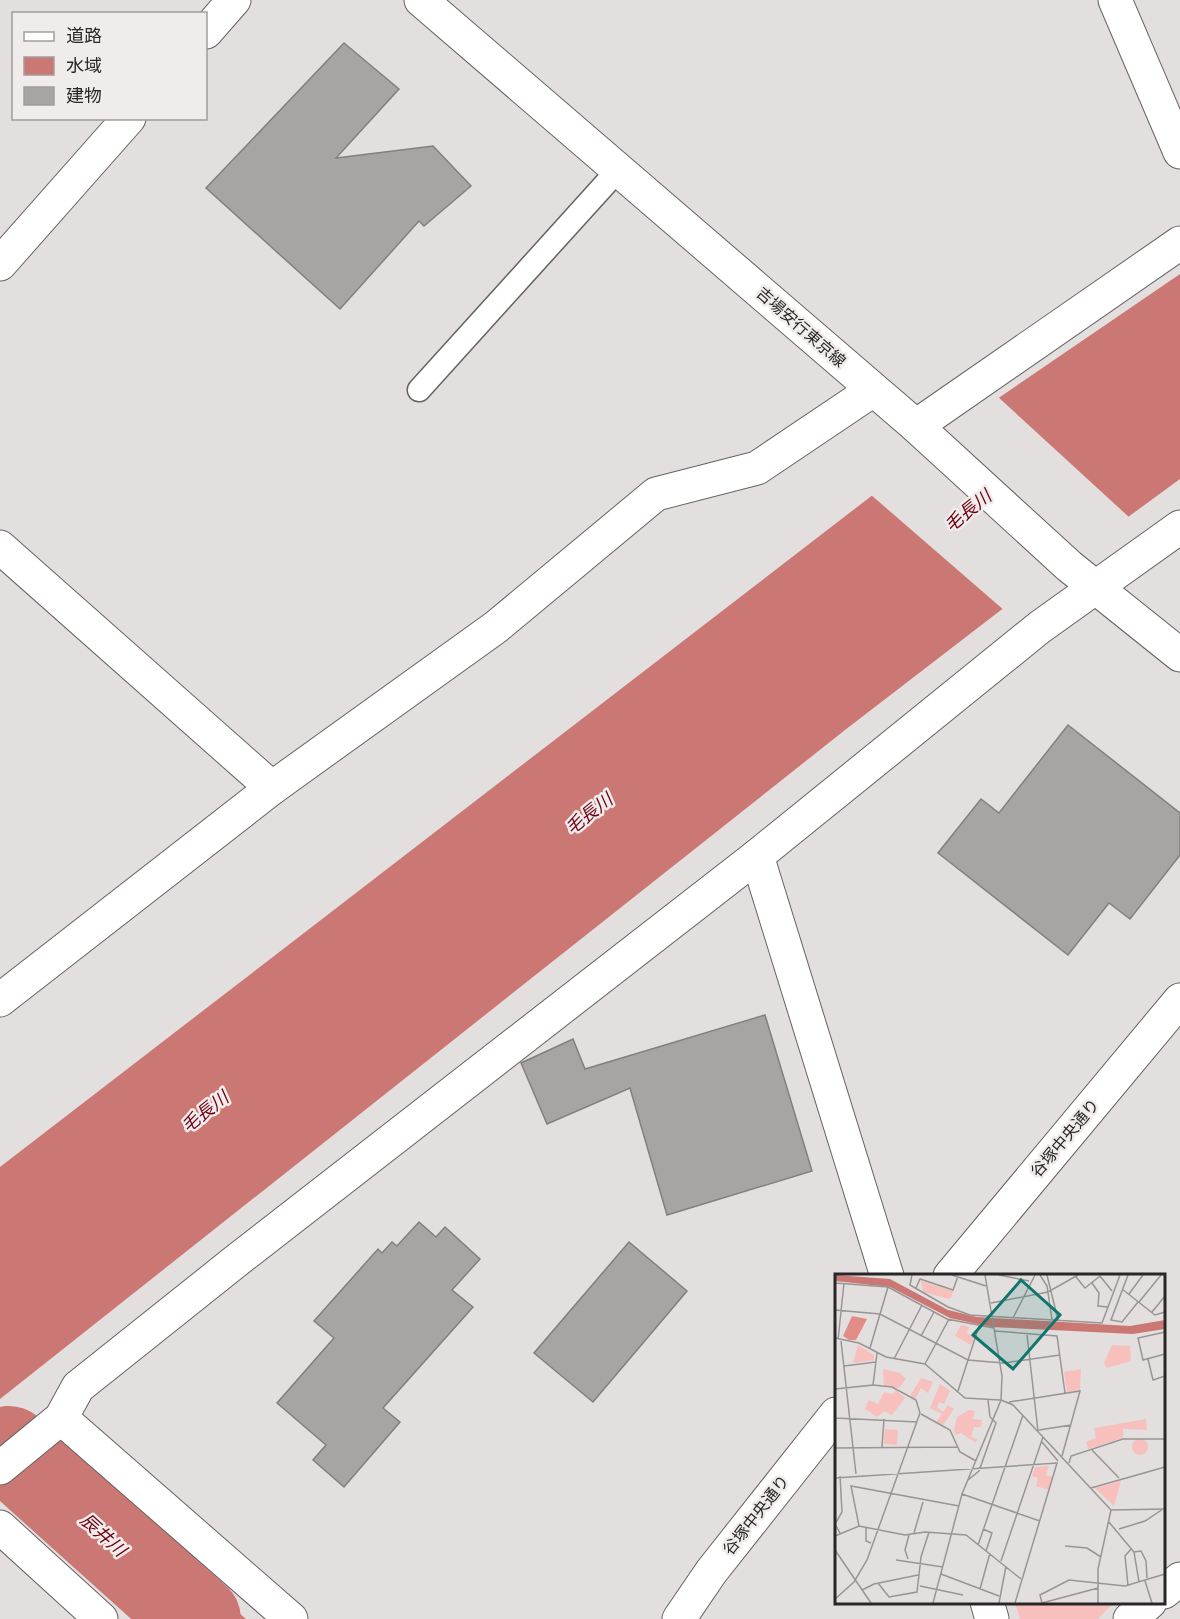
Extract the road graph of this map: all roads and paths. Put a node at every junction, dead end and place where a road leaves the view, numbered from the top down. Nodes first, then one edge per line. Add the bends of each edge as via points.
1 (234, 0) edge
2 (421, 0) edge
3 (1115, 0) edge
4 (207, 31) edge
5 (127, 120) edge
6 (1180, 152) edge
7 (618, 170) junction
8 (1180, 243) edge
9 (0, 264) edge
10 (420, 390) dead end
11 (873, 390) junction
12 (923, 432) junction
13 (1180, 527) edge
14 (0, 547) edge
15 (1095, 586) junction
16 (1180, 655) edge
17 (272, 788) junction
18 (757, 856) junction
19 (0, 1000) edge
20 (1180, 1000) edge
21 (887, 1274) edge
22 (951, 1274) edge
23 (835, 1417) edge
24 (57, 1421) junction
25 (0, 1468) edge
26 (0, 1527) edge
27 (1180, 1579) edge
28 (1165, 1591) edge
29 (988, 1604) edge
30 (1148, 1604) edge
31 (101, 1619) edge
32 (291, 1619) edge
33 (679, 1619) edge
34 (992, 1619) edge
35 (1130, 1619) edge

1 - 4 street
2 - 7 street, 吉場安行東京線
3 - 6 street
5 - 9 street
7 - 10 lane
7 - 11 street, 吉場安行東京線
8 - 12 street
11 - 12 street, 吉場安行東京線
11 - 17 street via 757,468 656,494 496,627
12 - 15 street, 吉場安行東京線
13 - 15 street
14 - 17 street
15 - 16 street, 吉場安行東京線
15 - 18 street
17 - 19 street
18 - 21 street
18 - 24 street via 78,1387
20 - 22 street, 谷塚中央通り
23 - 33 street, 谷塚中央通り via 711,1572
24 - 25 street
24 - 32 street
26 - 31 street
27 - 28 street
29 - 34 street
30 - 35 street

